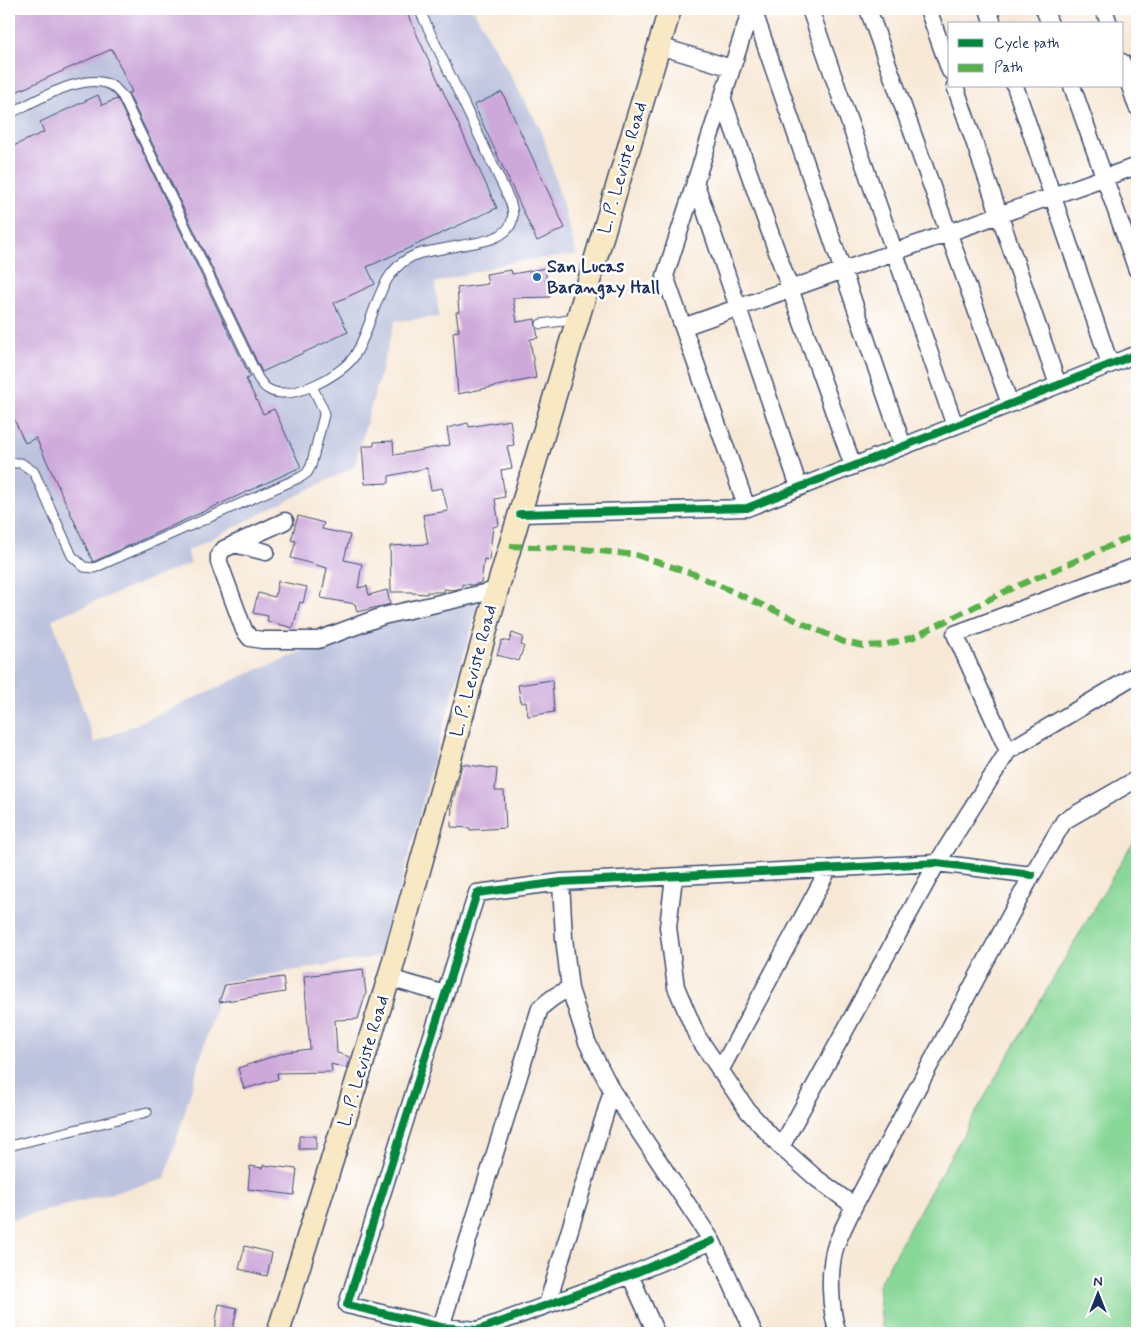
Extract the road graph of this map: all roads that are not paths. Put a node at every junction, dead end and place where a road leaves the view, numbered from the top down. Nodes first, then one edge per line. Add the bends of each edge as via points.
1 (419, 9) edge
2 (670, 9) edge
3 (752, 9) edge
4 (810, 9) edge
5 (868, 9) edge
6 (928, 9) edge
7 (988, 9) edge
8 (1044, 9) edge
9 (1104, 9) edge
10 (993, 22) edge
11 (1049, 22) edge
12 (1108, 22) edge
13 (659, 46) junction
14 (948, 65) edge
15 (732, 68) junction
16 (1124, 68) edge
17 (956, 88) edge
18 (1016, 88) edge
19 (1073, 88) edge
20 (722, 97) junction
21 (1137, 107) edge
22 (9, 114) edge
23 (1137, 166) edge
24 (1104, 178) junction
25 (696, 181) junction
26 (1053, 196) junction
27 (1000, 215) junction
28 (949, 233) junction
29 (894, 252) junction
30 (1137, 270) edge
31 (842, 271) junction
32 (790, 289) junction
33 (738, 308) junction
34 (578, 319) junction
35 (541, 324) dead end
36 (683, 327) junction
37 (1137, 354) edge
38 (1110, 364) junction
39 (1058, 385) junction
40 (312, 386) junction
41 (1010, 404) junction
42 (955, 426) junction
43 (903, 446) junction
44 (9, 463) edge
45 (852, 466) junction
46 (799, 488) junction
47 (747, 508) junction
48 (520, 514) junction
49 (285, 521) dead end
50 (234, 544) junction
51 (266, 552) dead end
52 (1137, 566) edge
53 (496, 590) junction
54 (1137, 674) edge
55 (1008, 751) junction
56 (1137, 778) edge
57 (937, 863) junction
58 (828, 870) junction
59 (1032, 875) junction
60 (674, 876) junction
61 (561, 882) junction
62 (389, 978) junction
63 (570, 989) junction
64 (445, 994) junction
65 (720, 1071) junction
66 (612, 1091) junction
67 (147, 1112) dead end
68 (9, 1146) edge
69 (781, 1147) junction
70 (854, 1206) junction
71 (712, 1241) junction
72 (630, 1275) junction
73 (547, 1305) junction
74 (441, 1327) junction
75 (278, 1333) edge
76 (656, 1333) edge
77 (754, 1333) edge
78 (838, 1333) edge

1 - 40 lane via 510,200 512,221 498,237 421,253 402,262 381,288 365,335 352,359
2 - 13 main road, L. P. Leviste Road
3 - 15 street
3 - 31 street
4 - 29 street
5 - 28 street
6 - 14 street
7 - 10 street
8 - 11 street
9 - 12 street
13 - 15 street
13 - 34 main road, L. P. Leviste Road
15 - 20 street
16 - 21 street
17 - 27 street
18 - 26 street
19 - 24 street
20 - 25 street
20 - 32 street
22 - 40 lane via 80,82 103,82 115,88 123,97 258,378 274,392 292,392
23 - 24 street
24 - 26 street
24 - 30 street
25 - 33 street
25 - 36 street via 665,276
26 - 27 street
26 - 38 street
27 - 28 street
27 - 39 street
28 - 29 street
28 - 41 street
29 - 31 street
29 - 42 street
31 - 32 street
31 - 43 street
32 - 33 street
32 - 45 street
33 - 36 street
33 - 46 street
34 - 35 lane
34 - 48 main road, L. P. Leviste Road
36 - 47 street
37 - 38 street
38 - 39 street
39 - 41 street
40 - 44 lane via 324,415 307,473 94,568 84,568 72,556 34,472 21,463
41 - 42 street
42 - 43 street
43 - 45 street
45 - 46 street
46 - 47 street
47 - 48 street
48 - 53 main road, L. P. Leviste Road
49 - 50 street
50 - 51 street
50 - 53 street via 221,552 219,562 244,630 256,640 318,640 383,616
52 - 55 street via 955,634
53 - 62 main road, L. P. Leviste Road
54 - 55 street
55 - 57 street
56 - 59 street via 1064,820
57 - 58 street
57 - 59 street
57 - 69 street
58 - 60 street
58 - 65 street
59 - 70 street
60 - 61 street
60 - 65 street via 668,927 676,987 697,1036
61 - 63 street
61 - 64 street via 477,893
62 - 64 street
62 - 75 main road, L. P. Leviste Road
63 - 66 street via 587,1042
63 - 74 street via 552,997 540,1008
64 - 74 street via 347,1305
65 - 69 street via 748,1111
66 - 71 street
66 - 73 street
67 - 68 lane
69 - 70 street
70 - 78 street via 835,1247 830,1285
71 - 72 street
71 - 77 street
72 - 73 street
72 - 76 street
73 - 74 street via 478,1330

